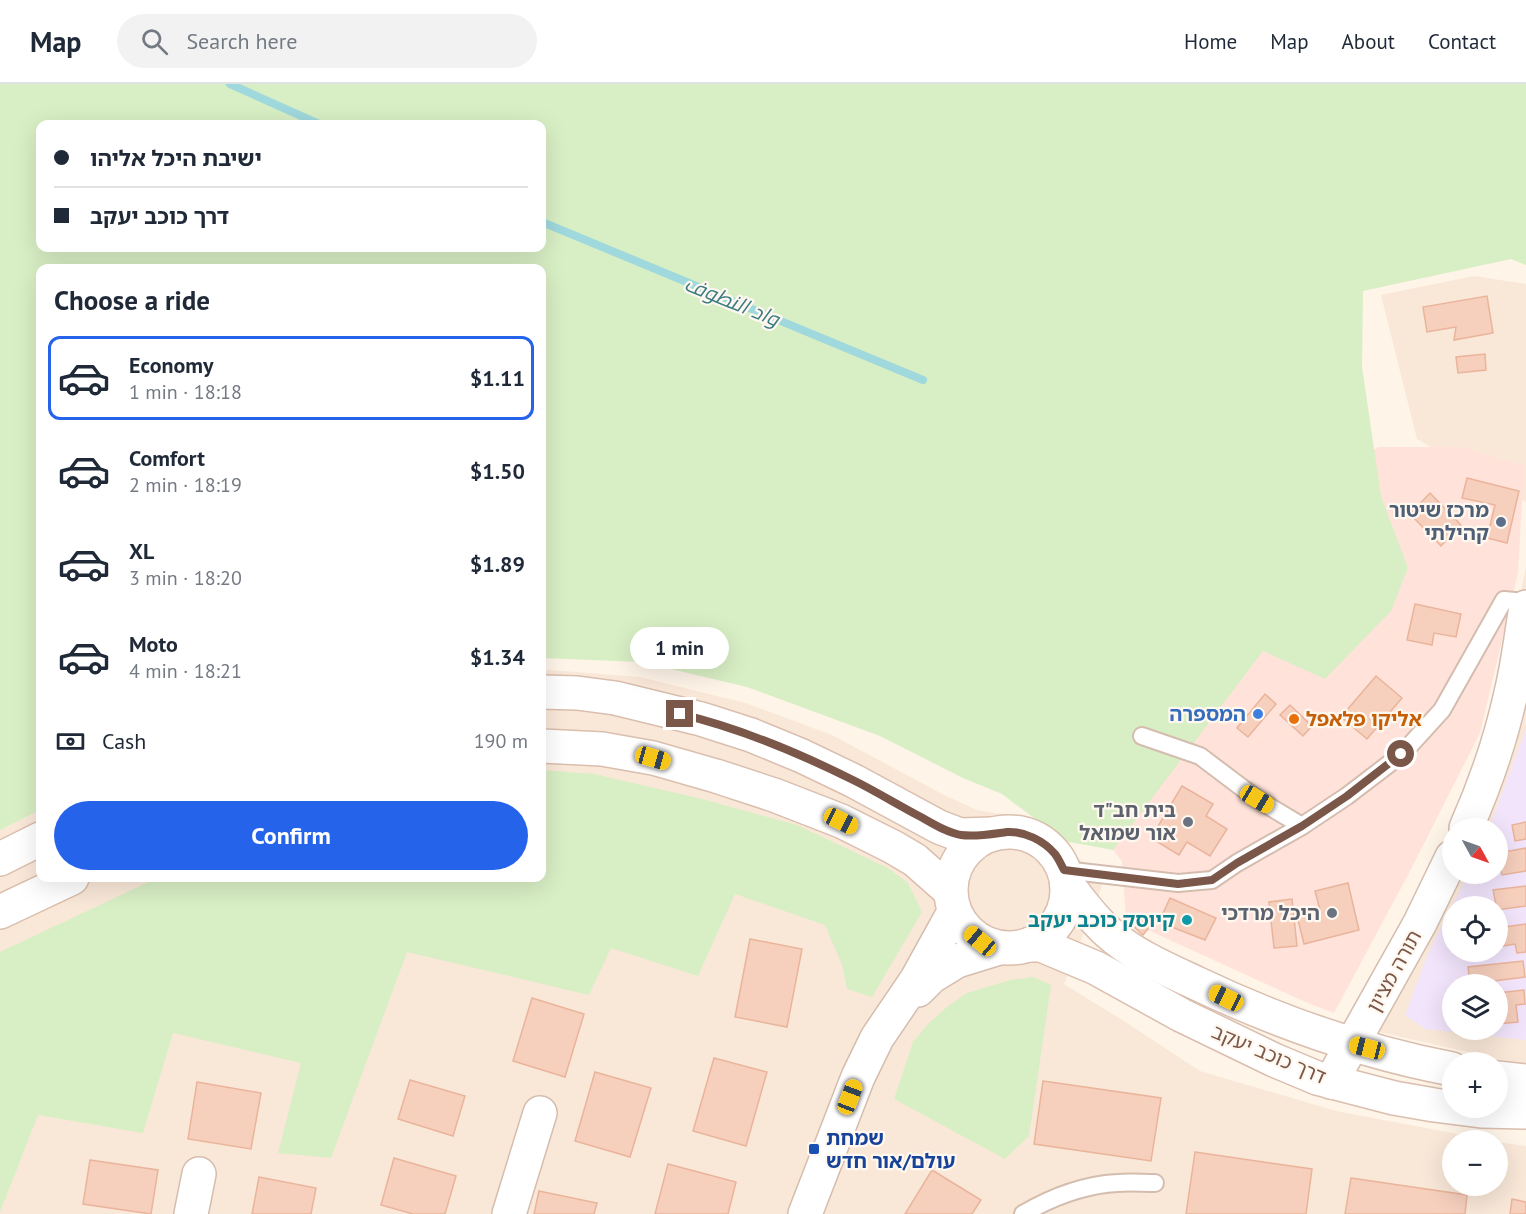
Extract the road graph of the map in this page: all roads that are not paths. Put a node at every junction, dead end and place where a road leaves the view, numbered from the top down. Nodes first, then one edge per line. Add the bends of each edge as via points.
1 (1526, 602) edge
2 (1526, 607) edge
3 (546, 692) edge
4 (1142, 736) dead end
5 (546, 746) edge
6 (1471, 818) edge
7 (1302, 826) junction
8 (993, 834) junction
9 (36, 841) edge
10 (0, 859) edge
11 (1066, 877) junction
12 (1442, 878) edge
13 (64, 882) edge
14 (952, 902) junction
15 (0, 912) edge
16 (1013, 946) junction
17 (897, 1010) junction
18 (1353, 1045) junction
19 (1442, 1067) edge
20 (1508, 1079) edge
21 (1526, 1081) edge
22 (1331, 1082) junction
23 (1526, 1112) edge
24 (540, 1113) dead end
25 (199, 1174) dead end
26 (1155, 1183) dead end
27 (191, 1214) edge
28 (509, 1214) edge
29 (805, 1214) edge
30 (1023, 1214) edge

1 - 7 lane via 1504,600 1442,710 1401,754
2 - 6 street via 1512,692
3 - 8 street via 615,698 701,719 802,756 939,827 960,835
4 - 7 lane via 1200,756 1257,799
5 - 14 street via 602,748 653,758 774,795 894,847 915,860
7 - 11 lane via 1212,880 1178,884
8 - 11 street via 1028,835 1043,843 1056,855
8 - 14 street via 964,854 954,871
9 - 10 street
11 - 16 street via 1064,910 1054,928 1038,941
11 - 18 street, דרך כוכב יעקב via 1091,915 1109,933 1161,967 1285,1022
12 - 18 street, תורה מציון
13 - 15 street
14 - 16 street via 965,929 980,941
14 - 17 street via 930,957
16 - 17 street via 957,961 932,977
16 - 22 street, דרך כוכב יעקב via 1041,945 1086,964 1274,1060
17 - 29 street via 877,1038 858,1077
18 - 19 street, דרך כוכב יעקב
18 - 22 street, תורה מציון
20 - 21 street
22 - 23 street, דרך כוכב יעקב via 1434,1105
24 - 28 street
25 - 27 street
26 - 30 lane via 1115,1183 1077,1189

